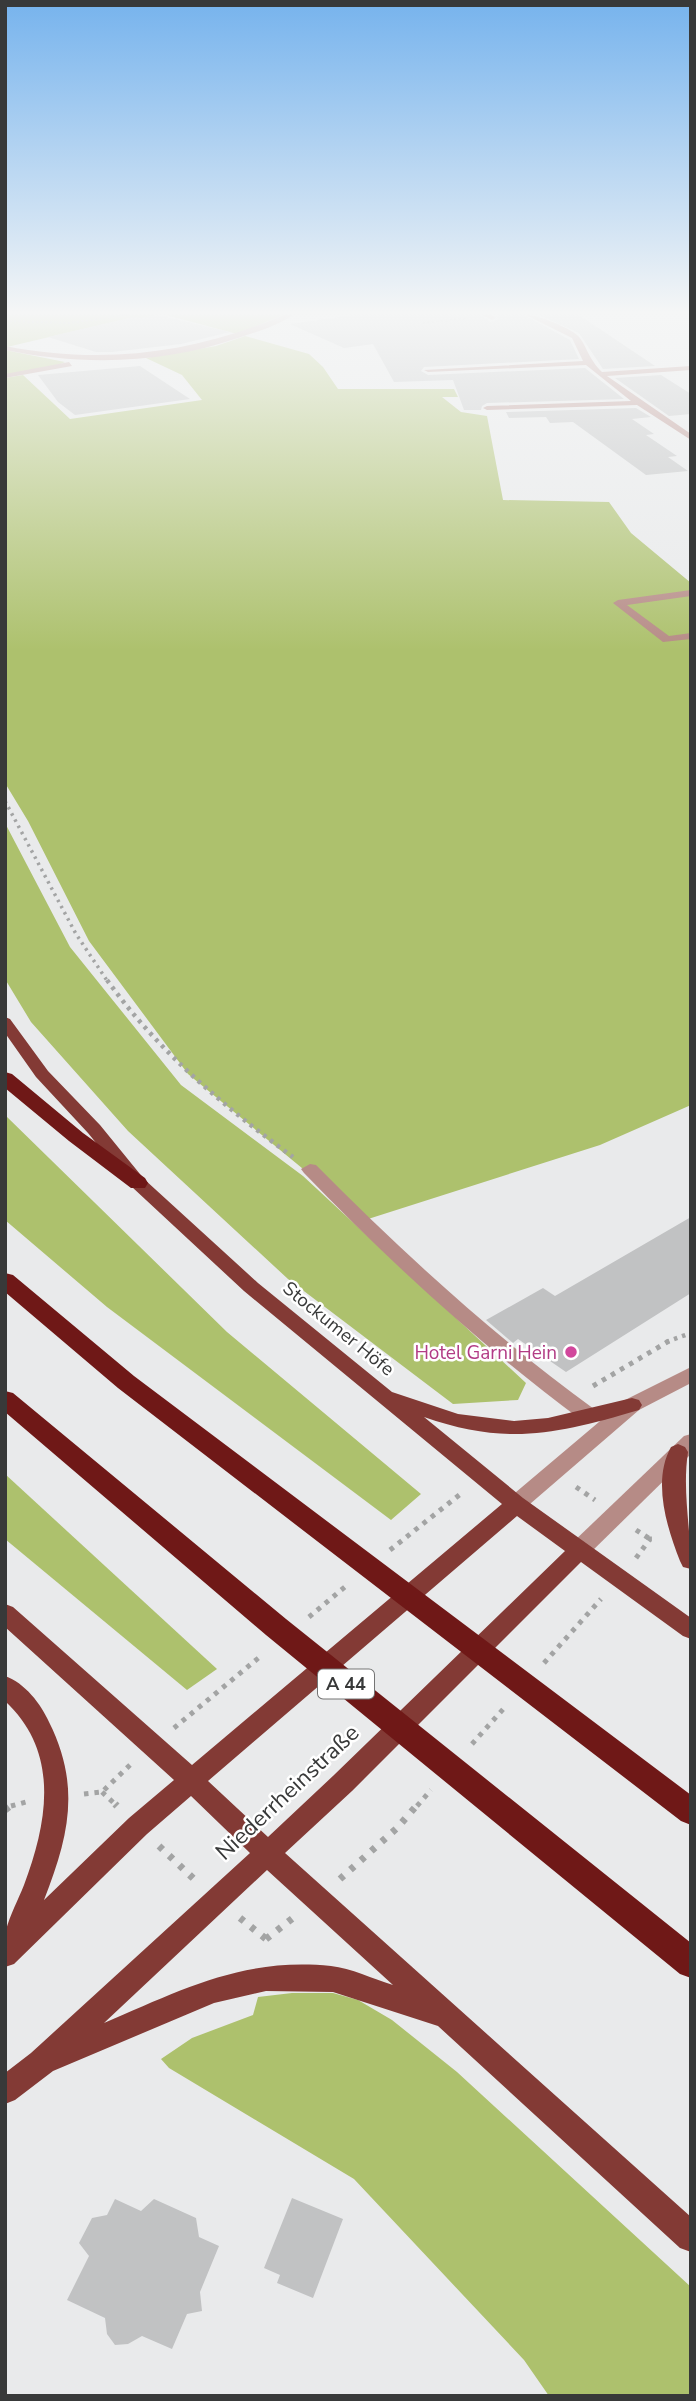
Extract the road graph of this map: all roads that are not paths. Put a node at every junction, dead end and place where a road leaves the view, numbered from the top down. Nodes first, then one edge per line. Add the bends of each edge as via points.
1 (675, 427) edge
2 (690, 437) edge
3 (691, 593) edge
4 (691, 636) edge
5 (5, 1022) edge
6 (5, 1078) edge
7 (310, 1169) road end
8 (138, 1183) junction
9 (5, 1280) edge
10 (691, 1374) edge
11 (377, 1391) junction
12 (5, 1399) edge
13 (632, 1405) junction
14 (587, 1414) junction
15 (684, 1447) edge
16 (516, 1504) junction
17 (579, 1550) junction
18 (691, 1561) edge
19 (5, 1613) edge
20 (691, 1630) edge
21 (5, 1686) edge
22 (191, 1780) junction
23 (691, 1812) edge
24 (267, 1852) junction
25 (9, 1950) edge
26 (691, 1963) edge
27 (450, 2018) junction
28 (41, 2063) junction
29 (5, 2090) edge
30 (691, 2237) edge

1 - 2 street
3 - 4 street via 618,603 667,640
5 - 8 main road, Stockumer Höfe via 42,1074
6 - 8 highway
7 - 14 street via 385,1247 491,1341
8 - 11 main road, Stockumer Höfe via 251,1287
9 - 23 highway via 126,1382
10 - 13 street
11 - 14 main road via 445,1419 499,1428
11 - 16 main road, Stockumer Höfe
12 - 26 highway, A 44 via 276,1627
13 - 14 main road
13 - 16 street
15 - 17 street, Niederrheinstraße
15 - 18 main road via 672,1497
16 - 17 main road, Stockumer Höfe
16 - 22 main road
17 - 20 main road, Stockumer Höfe
17 - 24 main road, Niederrheinstraße
19 - 22 main road
21 - 25 main road via 33,1714 49,1743 60,1797 46,1861
22 - 24 main road
22 - 25 main road
24 - 27 main road
24 - 28 main road, Niederrheinstraße
27 - 28 main road via 333,1979 266,1979 213,1990
27 - 30 main road
28 - 29 main road, Niederrheinstraße

